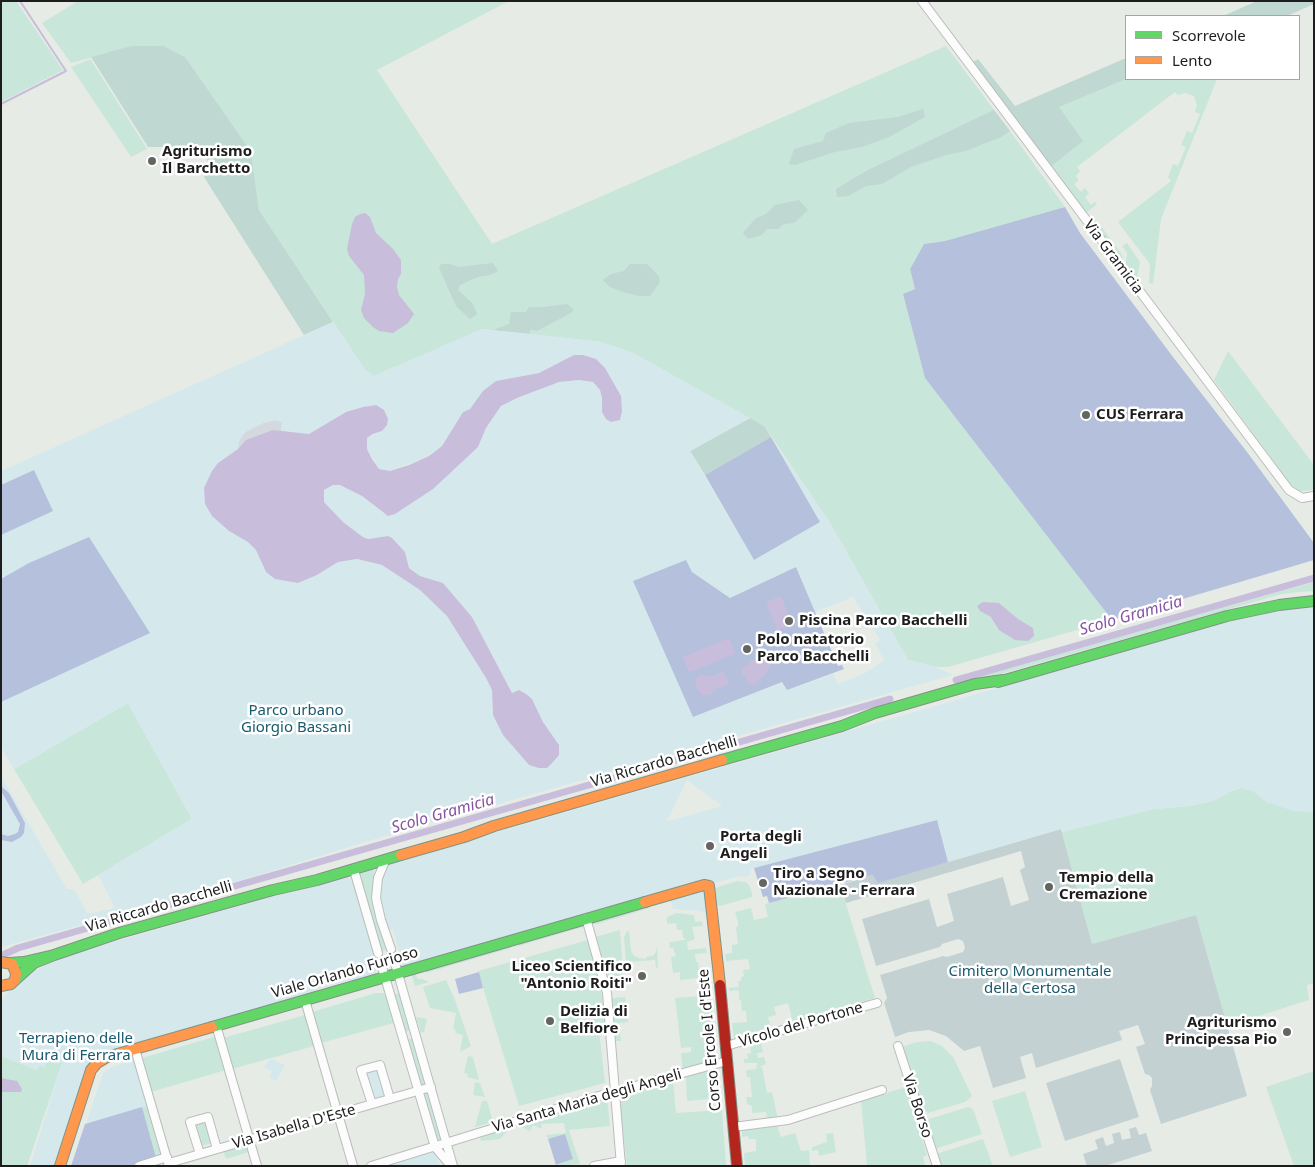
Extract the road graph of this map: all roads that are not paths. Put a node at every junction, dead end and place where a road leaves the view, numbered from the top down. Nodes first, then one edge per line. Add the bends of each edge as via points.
1 (922, 1) edge
2 (1314, 496) edge
3 (1314, 601) edge
4 (378, 860) junction
5 (353, 866) junction
6 (709, 886) joint
7 (586, 918) junction
8 (391, 949) tunnel mouth
9 (378, 953) tunnel mouth
10 (54, 955) junction
11 (5, 962) edge
12 (395, 963) tunnel mouth
13 (382, 967) tunnel mouth
14 (399, 974) junction
15 (386, 978) junction
16 (7, 985) edge
17 (305, 1000) junction
18 (877, 1003) dead end
19 (216, 1025) junction
20 (416, 1034) junction
21 (403, 1038) junction
22 (726, 1046) junction
23 (898, 1046) dead end
24 (135, 1049) junction
25 (727, 1061) junction
26 (431, 1087) junction
27 (882, 1090) dead end
28 (418, 1091) junction
29 (614, 1094) junction
30 (390, 1099) junction
31 (372, 1104) junction
32 (337, 1114) junction
33 (733, 1128) junction
34 (249, 1140) junction
35 (447, 1143) junction
36 (434, 1147) junction
37 (217, 1149) junction
38 (200, 1154) junction
39 (168, 1162) edge
40 (621, 1164) edge
41 (60, 1166) edge
42 (139, 1166) edge
43 (257, 1166) edge
44 (353, 1166) edge
45 (371, 1166) edge
46 (452, 1166) edge
47 (594, 1166) edge
48 (737, 1166) edge
49 (937, 1166) edge

1 - 2 street, Via Gramicia via 1289,490 1302,498
3 - 4 main road, Via Riccardo Bacchelli via 1227,616 1003,680 975,684 924,702 875,713 842,726 494,826 462,831
4 - 5 main road, Via Riccardo Bacchelli
4 - 8 street via 378,908
5 - 9 street
5 - 10 main road, Via Riccardo Bacchelli via 317,880 119,933
6 - 7 main road, Viale Orlando Furioso via 698,886
6 - 22 main road, Corso Ercole I d'Este
7 - 14 main road, Viale Orlando Furioso
7 - 29 street via 607,993
10 - 11 main road, Via Riccardo Bacchelli via 24,962
10 - 16 main road, Via Riccardo Bacchelli via 34,963
11 - 16 main road via 16,970
12 - 14 street
13 - 15 street
14 - 15 main road, Viale Orlando Furioso
14 - 20 street
15 - 17 main road, Viale Orlando Furioso
15 - 21 street
17 - 19 main road, Viale Orlando Furioso
17 - 32 street
18 - 22 street, Vicolo del Portone
19 - 24 main road, Viale Orlando Furioso
19 - 34 street
20 - 21 street
20 - 26 street
21 - 28 street
22 - 25 main road, Corso Ercole I d'Este
23 - 49 street, Via Borso
24 - 39 street
24 - 41 main road, Viale Orlando Furioso via 107,1057 92,1068
25 - 29 street, Via Santa Maria degli Angeli
25 - 33 main road, Corso Ercole I d'Este
26 - 28 street, Via Isabella D'Este
26 - 35 street
27 - 33 street via 788,1120
28 - 30 street, Via Isabella D'Este
28 - 36 street
29 - 35 street, Via Santa Maria degli Angeli
29 - 40 street
30 - 31 street, Via Isabella D'Este
30 - 31 street, Via Isabella D'Este via 380,1065 361,1070
31 - 32 street, Via Isabella D'Este
32 - 34 street, Via Isabella D'Este
32 - 44 street
33 - 48 main road, Corso Ercole I d'Este
34 - 37 street, Via Isabella D'Este
34 - 43 street
35 - 36 street, Via Santa Maria degli Angeli
35 - 46 street
36 - 45 street, Via Santa Maria degli Angeli
36 - 46 street
37 - 38 street, Via Isabella D'Este
37 - 38 street, Via Isabella D'Este via 208,1117 190,1122
38 - 39 street, Via Isabella D'Este
39 - 42 street, Via Isabella D'Este
40 - 47 street

